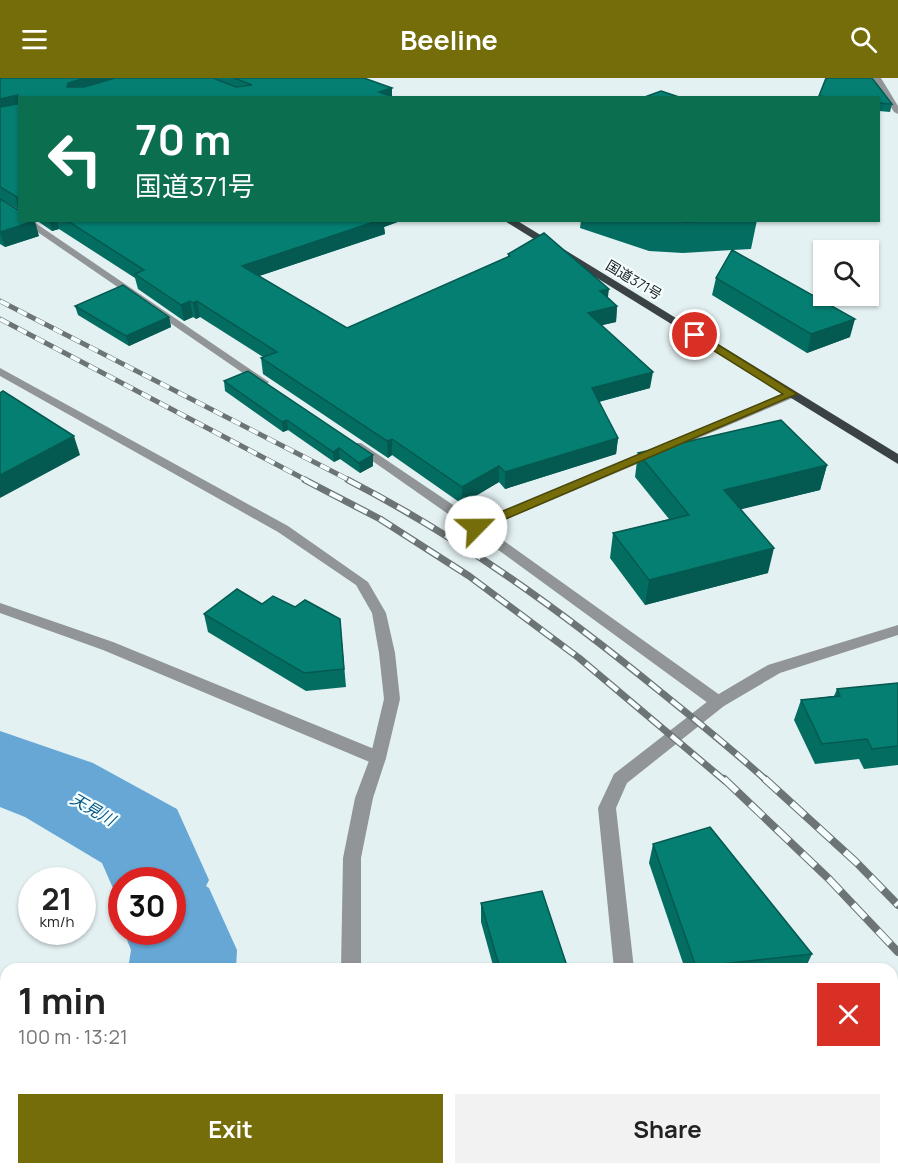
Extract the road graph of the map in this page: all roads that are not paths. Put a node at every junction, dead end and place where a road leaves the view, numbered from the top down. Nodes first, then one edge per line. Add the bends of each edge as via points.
1 (877, 78) edge
2 (898, 112) edge
3 (27, 222) edge
4 (511, 222) edge
5 (0, 371) edge
6 (269, 386) edge
7 (791, 394) junction
8 (348, 440) edge
9 (898, 460) edge
10 (476, 527) junction
11 (0, 608) edge
12 (898, 630) edge
13 (718, 702) junction
14 (378, 758) junction
15 (351, 963) edge
16 (623, 963) edge

1 - 2 street
3 - 6 street
4 - 7 highway, 国道371号
5 - 14 street via 283,529 361,582 379,613 392,699
7 - 9 highway, 国道371号
7 - 10 street
8 - 10 street
10 - 13 street
11 - 14 street via 108,646
12 - 13 street via 774,669
13 - 16 street via 620,779 607,808
14 - 15 street via 364,798 352,858

